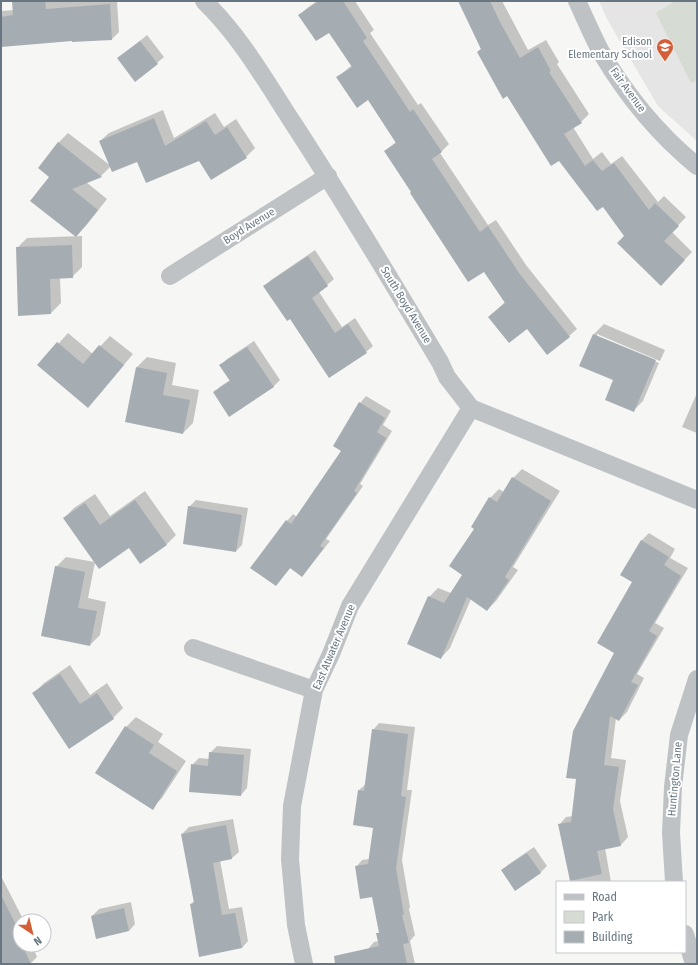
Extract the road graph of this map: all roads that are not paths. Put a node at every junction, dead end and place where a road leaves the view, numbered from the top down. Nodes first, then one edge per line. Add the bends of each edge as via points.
1 (204, 1) edge
2 (577, 1) edge
3 (697, 166) edge
4 (328, 176) junction
5 (170, 276) dead end
6 (471, 408) junction
7 (697, 500) edge
8 (193, 648) dead end
9 (697, 679) edge
10 (314, 690) junction
11 (674, 881) edge
12 (686, 937) edge
13 (304, 964) edge
14 (694, 964) edge

1 - 4 street, South Boyd Avenue via 222,18 240,41
2 - 3 street, Fair Avenue via 602,53 622,85 663,134
4 - 5 street, Boyd Avenue
4 - 6 street, South Boyd Avenue via 447,377
6 - 7 street
6 - 10 street, East Atwater Avenue via 350,606
8 - 10 street
9 - 11 street, Huntington Lane via 679,735 673,787 671,833
10 - 13 street, East Atwater Avenue via 292,806 290,859 296,925
12 - 14 street

